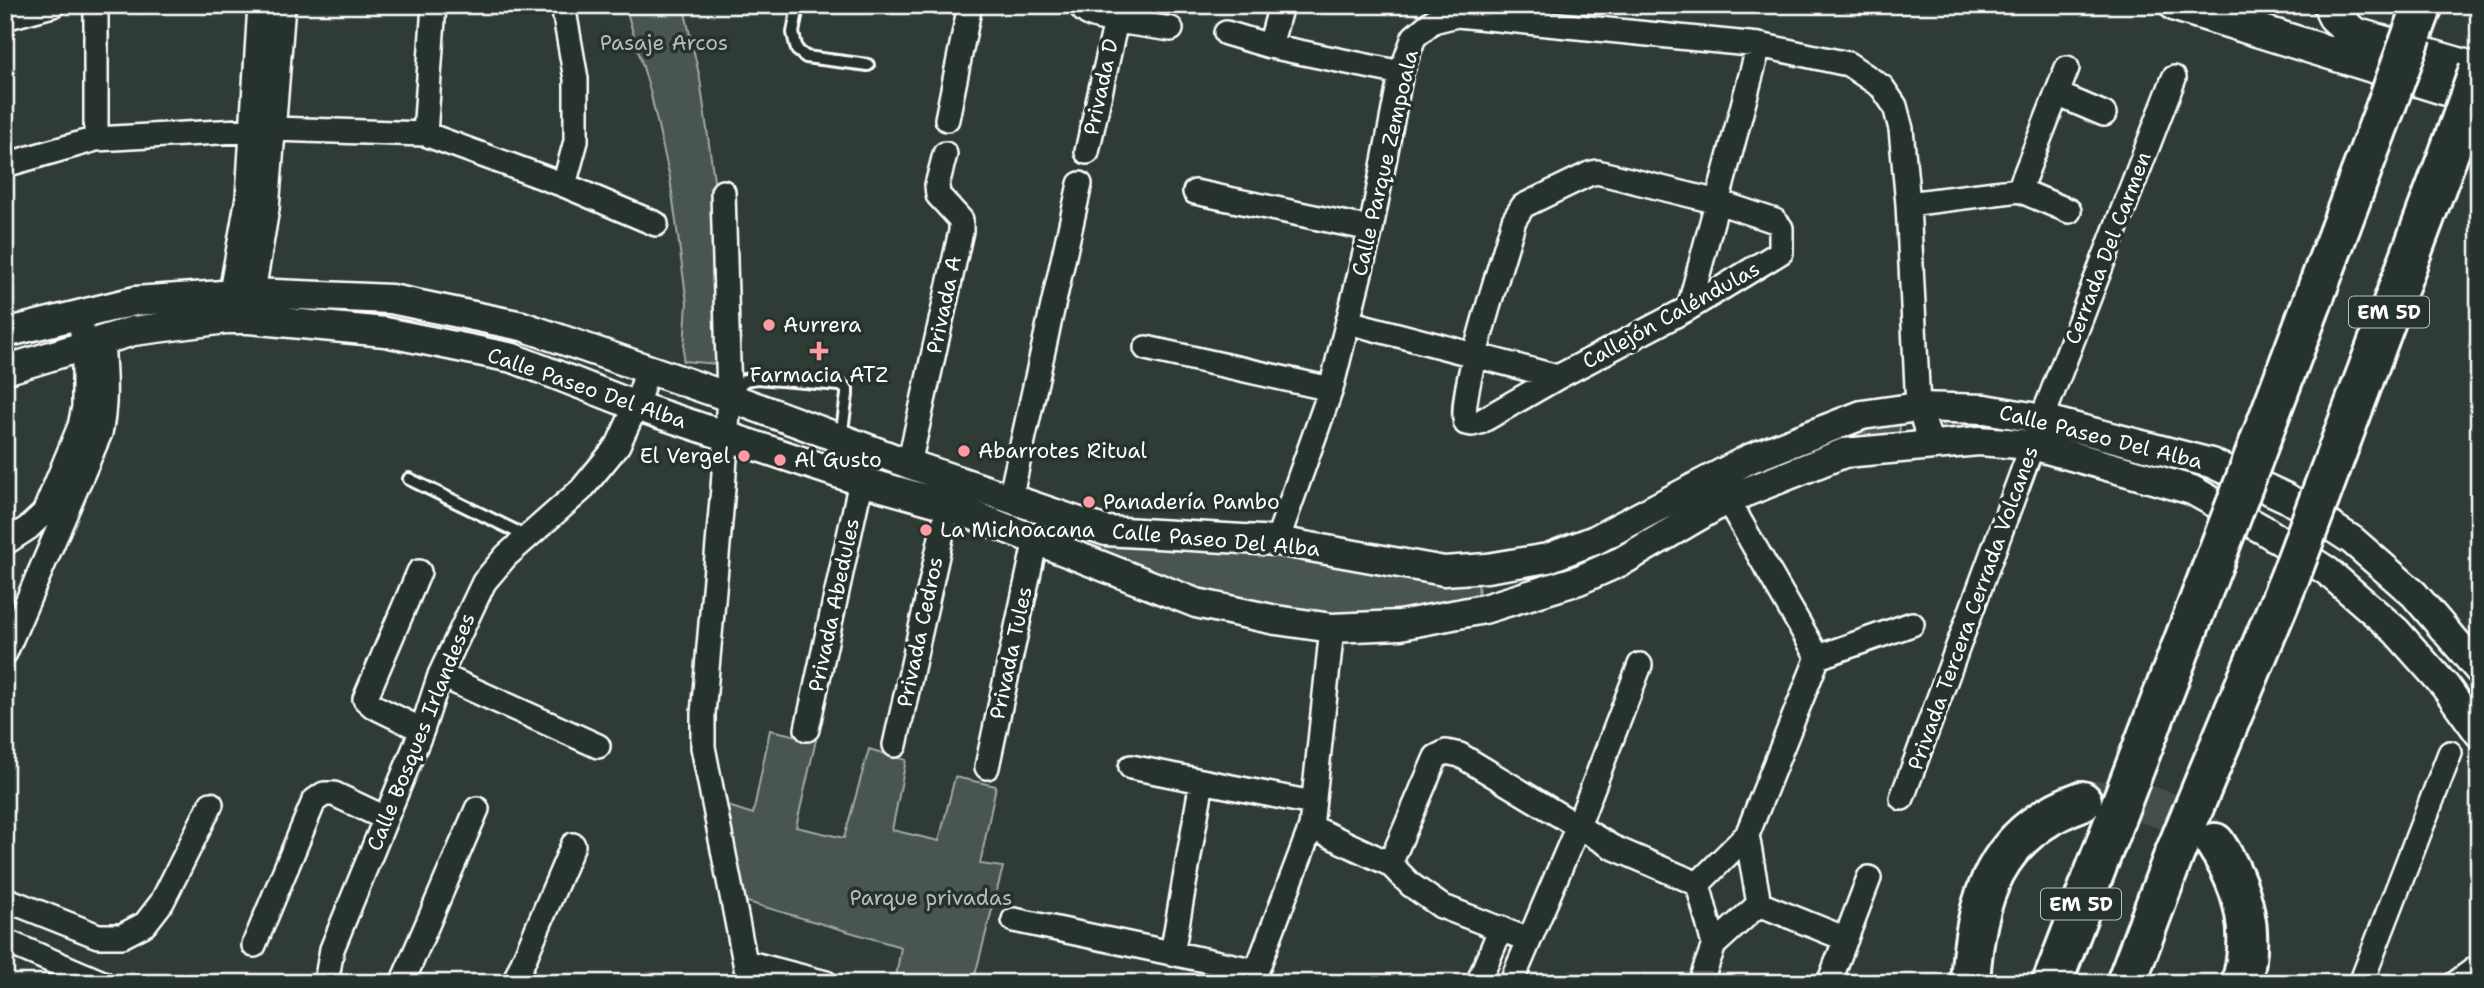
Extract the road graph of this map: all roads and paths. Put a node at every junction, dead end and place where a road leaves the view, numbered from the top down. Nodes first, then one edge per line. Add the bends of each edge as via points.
1 (53, 5) edge
2 (96, 5) edge
3 (260, 5) edge
4 (283, 5) edge
5 (433, 5) edge
6 (563, 5) edge
7 (797, 5) edge
8 (970, 5) edge
9 (1080, 5) edge
10 (1281, 5) edge
11 (2251, 5) edge
12 (2330, 5) edge
13 (2188, 9) edge
14 (5, 18) edge
15 (2417, 20) edge
16 (1116, 21) junction
17 (1171, 29) dead end
18 (1226, 33) dead end
19 (1759, 45) junction
20 (1270, 46) junction
21 (868, 65) dead end
22 (2067, 68) dead end
23 (2479, 70) edge
24 (1401, 73) junction
25 (2174, 78) dead end
26 (2057, 94) junction
27 (2469, 113) edge
28 (2105, 114) dead end
29 (947, 120) dead end
30 (262, 130) junction
31 (425, 134) junction
32 (96, 139) junction
33 (1087, 152) dead end
34 (945, 154) dead end
35 (5, 165) edge
36 (1080, 184) dead end
37 (564, 185) junction
38 (2019, 190) junction
39 (723, 192) dead end
40 (1195, 192) dead end
41 (1718, 202) junction
42 (1908, 204) junction
43 (2069, 211) dead end
44 (656, 224) dead end
45 (1371, 229) junction
46 (240, 306) junction
47 (1689, 308) junction
48 (79, 314) junction
49 (1348, 322) junction
50 (5, 333) edge
51 (93, 342) junction
52 (1146, 348) dead end
53 (1475, 355) junction
54 (648, 369) junction
55 (5, 370) edge
56 (1558, 377) junction
57 (1331, 389) junction
58 (729, 397) junction
59 (636, 406) junction
60 (1917, 407) junction
61 (2038, 432) junction
62 (726, 435) junction
63 (841, 438) junction
64 (1932, 445) junction
65 (1897, 449) junction
66 (909, 464) junction
67 (409, 479) dead end
68 (861, 481) junction
69 (1721, 488) junction
70 (951, 492) junction
71 (1010, 499) junction
72 (527, 537) junction
73 (1036, 539) junction
74 (1277, 541) junction
75 (5, 543) edge
76 (1487, 568) junction
77 (419, 572) dead end
78 (1484, 609) junction
79 (1912, 624) dead end
80 (1332, 628) junction
81 (5, 653) edge
82 (1818, 657) junction
83 (1640, 665) dead end
84 (2479, 670) edge
85 (440, 675) junction
86 (807, 729) dead end
87 (422, 730) junction
88 (2479, 733) edge
89 (895, 745) dead end
90 (598, 746) dead end
91 (2450, 753) dead end
92 (987, 767) dead end
93 (1132, 767) dead end
94 (1202, 781) junction
95 (1902, 798) dead end
96 (2082, 802) tunnel mouth
97 (1312, 803) junction
98 (211, 804) dead end
99 (477, 809) dead end
100 (385, 818) junction
101 (1578, 826) junction
102 (1311, 827) junction
103 (1747, 835) junction
104 (2215, 842) tunnel mouth
105 (573, 845) dead end
106 (1390, 864) junction
107 (1869, 878) dead end
108 (1698, 884) junction
109 (5, 899) edge
110 (1759, 904) junction
111 (1014, 920) dead end
112 (1501, 928) junction
113 (1846, 939) junction
114 (1529, 940) junction
115 (5, 941) edge
116 (254, 945) dead end
117 (1714, 945) junction
118 (1172, 954) junction
119 (2479, 966) edge
120 (747, 972) edge
121 (1254, 977) edge
122 (103, 983) edge
123 (326, 983) edge
124 (402, 983) edge
125 (514, 983) edge
126 (826, 983) edge
127 (1478, 983) edge
128 (1511, 983) edge
129 (1700, 983) edge
130 (1829, 983) edge
131 (1970, 983) edge
132 (2052, 983) edge
133 (2126, 983) edge
134 (2241, 983) edge
135 (2361, 983) edge
136 (2456, 983) edge

1 - 14 street
2 - 32 street
3 - 30 street
4 - 30 street
5 - 31 street
6 - 37 street via 576,79 576,141
7 - 21 lane via 793,33 797,50 806,57
8 - 29 street
9 - 16 street, Privada D via 1090,15
10 - 20 street
11 - 13 street
12 - 23 main road via 2334,16 2354,34
13 - 27 main road
15 - 132 highway, EM 5D, bridge
16 - 17 street
16 - 33 street, Privada D
18 - 20 street
19 - 24 street, Calle Parque Zempoala via 1457,15 1433,21 1414,37
19 - 41 street
19 - 42 street, Calle Parque Zempoala via 1848,64 1882,87 1895,106 1901,129
20 - 24 street
22 - 26 street
23 - 27 highway, EM 5D, bridge
24 - 45 street, Calle Parque Zempoala
25 - 61 street, Cerrada Del Carmen
26 - 28 street
26 - 38 street
27 - 133 highway, EM 5D, bridge via 2290,577 2178,844
30 - 31 street
30 - 32 street
30 - 46 street via 267,209
31 - 37 street
32 - 35 street
34 - 66 street, Privada A via 938,195 961,220 961,231
36 - 71 street
37 - 44 street
38 - 42 street
38 - 43 street
39 - 58 street
40 - 45 street
41 - 47 street
41 - 47 street, Callejón Caléndulas via 1779,223 1781,252
41 - 53 street, Callejón Caléndulas via 1597,172 1523,206 1514,220
42 - 60 street, Calle Parque Zempoala
45 - 49 street, Calle Parque Zempoala
46 - 48 street, Calle Paseo Del Alba via 135,301
46 - 51 street, Calle Paseo Del Alba
46 - 54 street, Calle Paseo Del Alba via 391,299 522,326
46 - 59 street, Calle Paseo Del Alba via 513,358
47 - 56 street, Callejón Caléndulas
48 - 50 street, Calle Paseo Del Alba
48 - 51 street
49 - 53 street
49 - 57 street, Calle Parque Zempoala
51 - 55 street, Calle Paseo Del Alba
51 - 75 street via 80,426 44,513
51 - 81 street via 106,387 100,433
52 - 57 street
53 - 56 street
53 - 56 street, Callejón Caléndulas via 1462,415 1466,423 1472,424
54 - 58 street, Calle Paseo Del Alba
54 - 59 street, Calle Bosques Irlandeses
57 - 74 street, Calle Parque Zempoala
58 - 62 street
58 - 63 street, Calle Paseo Del Alba
58 - 63 lane via 745,380 757,378 840,385 847,389
59 - 62 street, Calle Paseo Del Alba
59 - 72 street, Calle Bosques Irlandeses via 618,445 581,490
60 - 61 street, Calle Paseo Del Alba via 1985,409
60 - 64 street, Calle Parque Zempoala
60 - 65 street, Calle Parque Zempoala
60 - 69 street, Calle Paseo Del Alba via 1862,415 1749,458
61 - 64 street, Calle Paseo Del Alba
61 - 84 street, Calle Paseo Del Alba via 2211,463 2287,498 2352,540 2414,594
61 - 88 street, Calle Paseo Del Alba via 2192,490 2327,571 2396,631 2445,685
61 - 95 street, Privada Tercera Cerrada Volcanes
62 - 68 street, Calle Paseo Del Alba
62 - 120 street via 704,747
63 - 66 street, Calle Paseo Del Alba
64 - 65 street, Calle Paseo Del Alba
65 - 69 street, Calle Paseo Del Alba via 1844,453
66 - 70 street, Calle Paseo Del Alba
67 - 72 lane
68 - 70 street, Calle Paseo Del Alba
68 - 86 street, Privada Abedules
69 - 76 street, Calle Paseo Del Alba via 1569,551
69 - 78 street, Calle Paseo Del Alba via 1612,566
69 - 82 street
70 - 71 street, Calle Paseo Del Alba
70 - 73 street, Calle Paseo Del Alba
70 - 89 street, Privada Cedros
71 - 74 street, Calle Paseo Del Alba via 1106,531
72 - 85 street, Calle Bosques Irlandeses via 484,582
73 - 80 street, Calle Paseo Del Alba via 1196,603
73 - 92 street, Privada Tules
74 - 76 street, Calle Paseo Del Alba via 1444,571
76 - 78 street via 1496,587
77 - 87 street via 365,699
78 - 80 street, Calle Paseo Del Alba via 1400,625
79 - 82 street
80 - 97 street
82 - 103 street
83 - 101 street
85 - 87 street, Calle Bosques Irlandeses
85 - 90 street
87 - 100 street, Calle Bosques Irlandeses
91 - 135 street
93 - 94 street
94 - 97 street
94 - 118 street
96 - 131 highway via 2033,826 1995,870 1976,929
97 - 102 street
98 - 109 street via 162,902 145,924 122,936 98,936
99 - 124 street
100 - 116 street via 334,794 314,801
100 - 123 street, Calle Bosques Irlandeses via 332,949
101 - 106 street via 1460,755 1446,752 1436,757
101 - 108 street via 1612,847
101 - 114 street
102 - 106 street
102 - 121 street
103 - 108 street
103 - 110 street
104 - 134 highway via 2235,877 2246,916 2247,957
105 - 125 street
106 - 112 street via 1441,906
107 - 113 street
108 - 117 street
110 - 113 street
110 - 117 street
111 - 118 street
112 - 114 street
112 - 127 street
113 - 130 street
114 - 128 street
115 - 122 street
117 - 129 street
118 - 121 street
119 - 136 street
120 - 126 street

